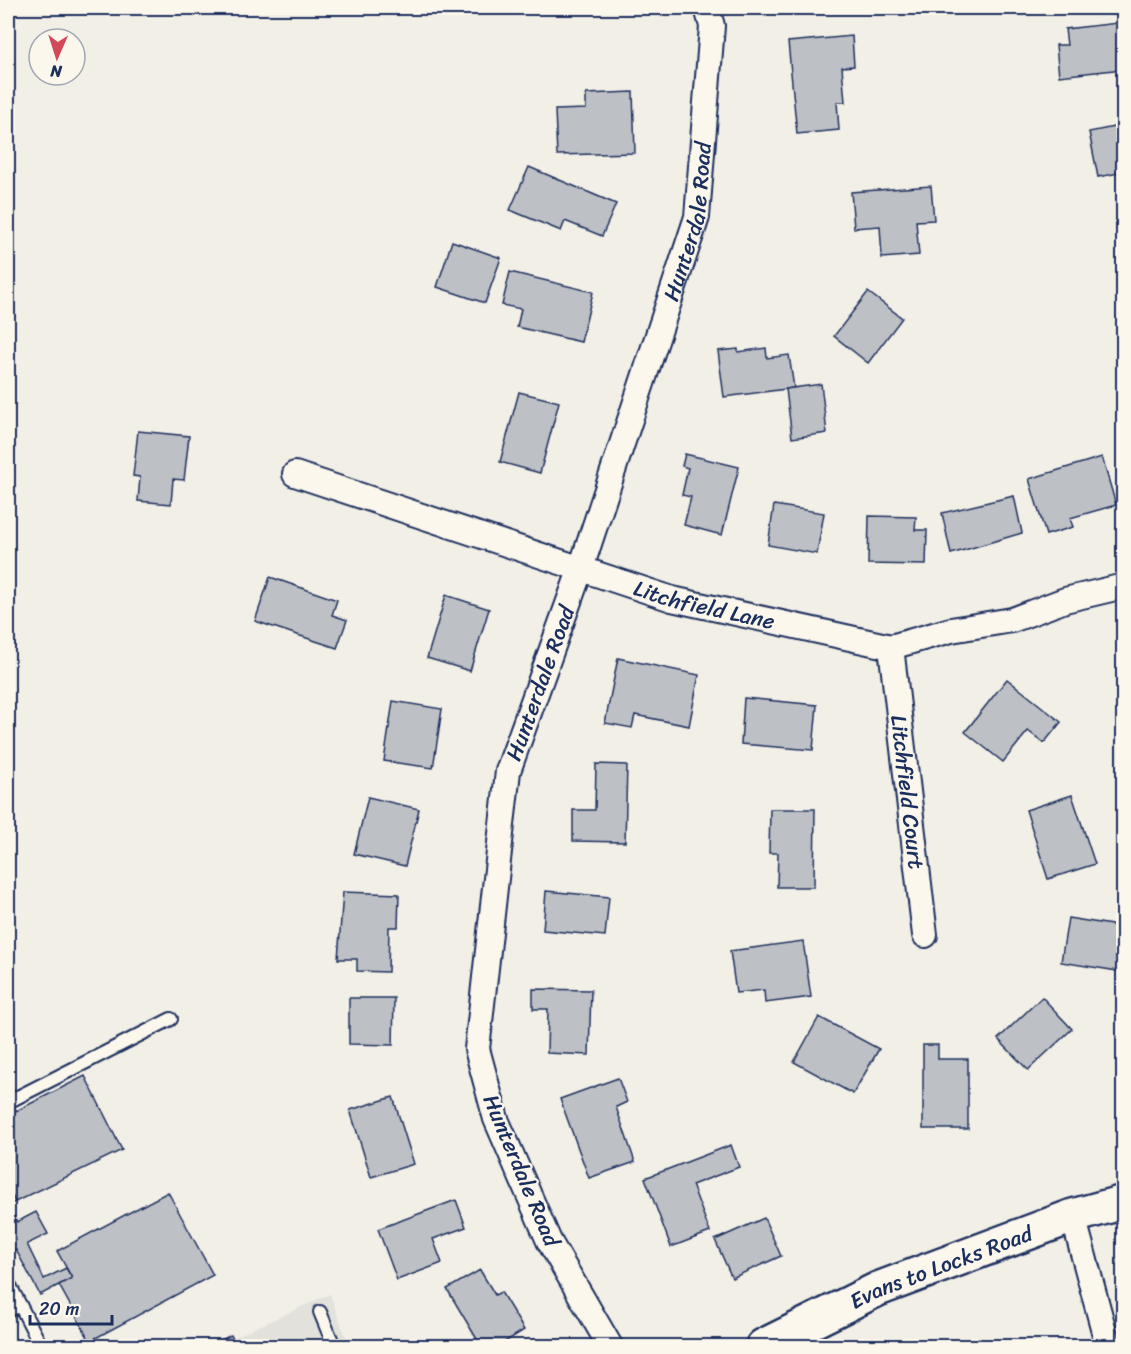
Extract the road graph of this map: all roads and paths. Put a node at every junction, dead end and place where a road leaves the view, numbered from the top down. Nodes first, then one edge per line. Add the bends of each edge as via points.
1 (707, 8) edge
2 (295, 474) dead end
3 (581, 568) junction
4 (1124, 586) edge
5 (891, 647) junction
6 (925, 935) dead end
7 (171, 1019) dead end
8 (8, 1102) edge
9 (1124, 1202) edge
10 (1073, 1216) junction
11 (8, 1282) edge
12 (20, 1305) junction
13 (8, 1311) edge
14 (320, 1312) dead end
15 (42, 1347) edge
16 (334, 1347) edge
17 (610, 1347) edge
18 (763, 1347) edge
19 (1108, 1347) edge

1 - 3 street, Hunterdale Road via 712,26 697,217
2 - 3 street, Litchfield Lane
3 - 5 street, Litchfield Lane via 672,599
3 - 17 street, Hunterdale Road via 508,771 477,1049 496,1119 549,1241
4 - 5 street, Litchfield Lane via 1065,600 1012,620 951,630
5 - 6 street, Litchfield Court
7 - 8 lane
9 - 10 street, Evans to Locks Road
10 - 18 street, Evans to Locks Road via 878,1289
10 - 19 street
11 - 12 lane
12 - 13 lane
12 - 15 lane
14 - 16 lane

